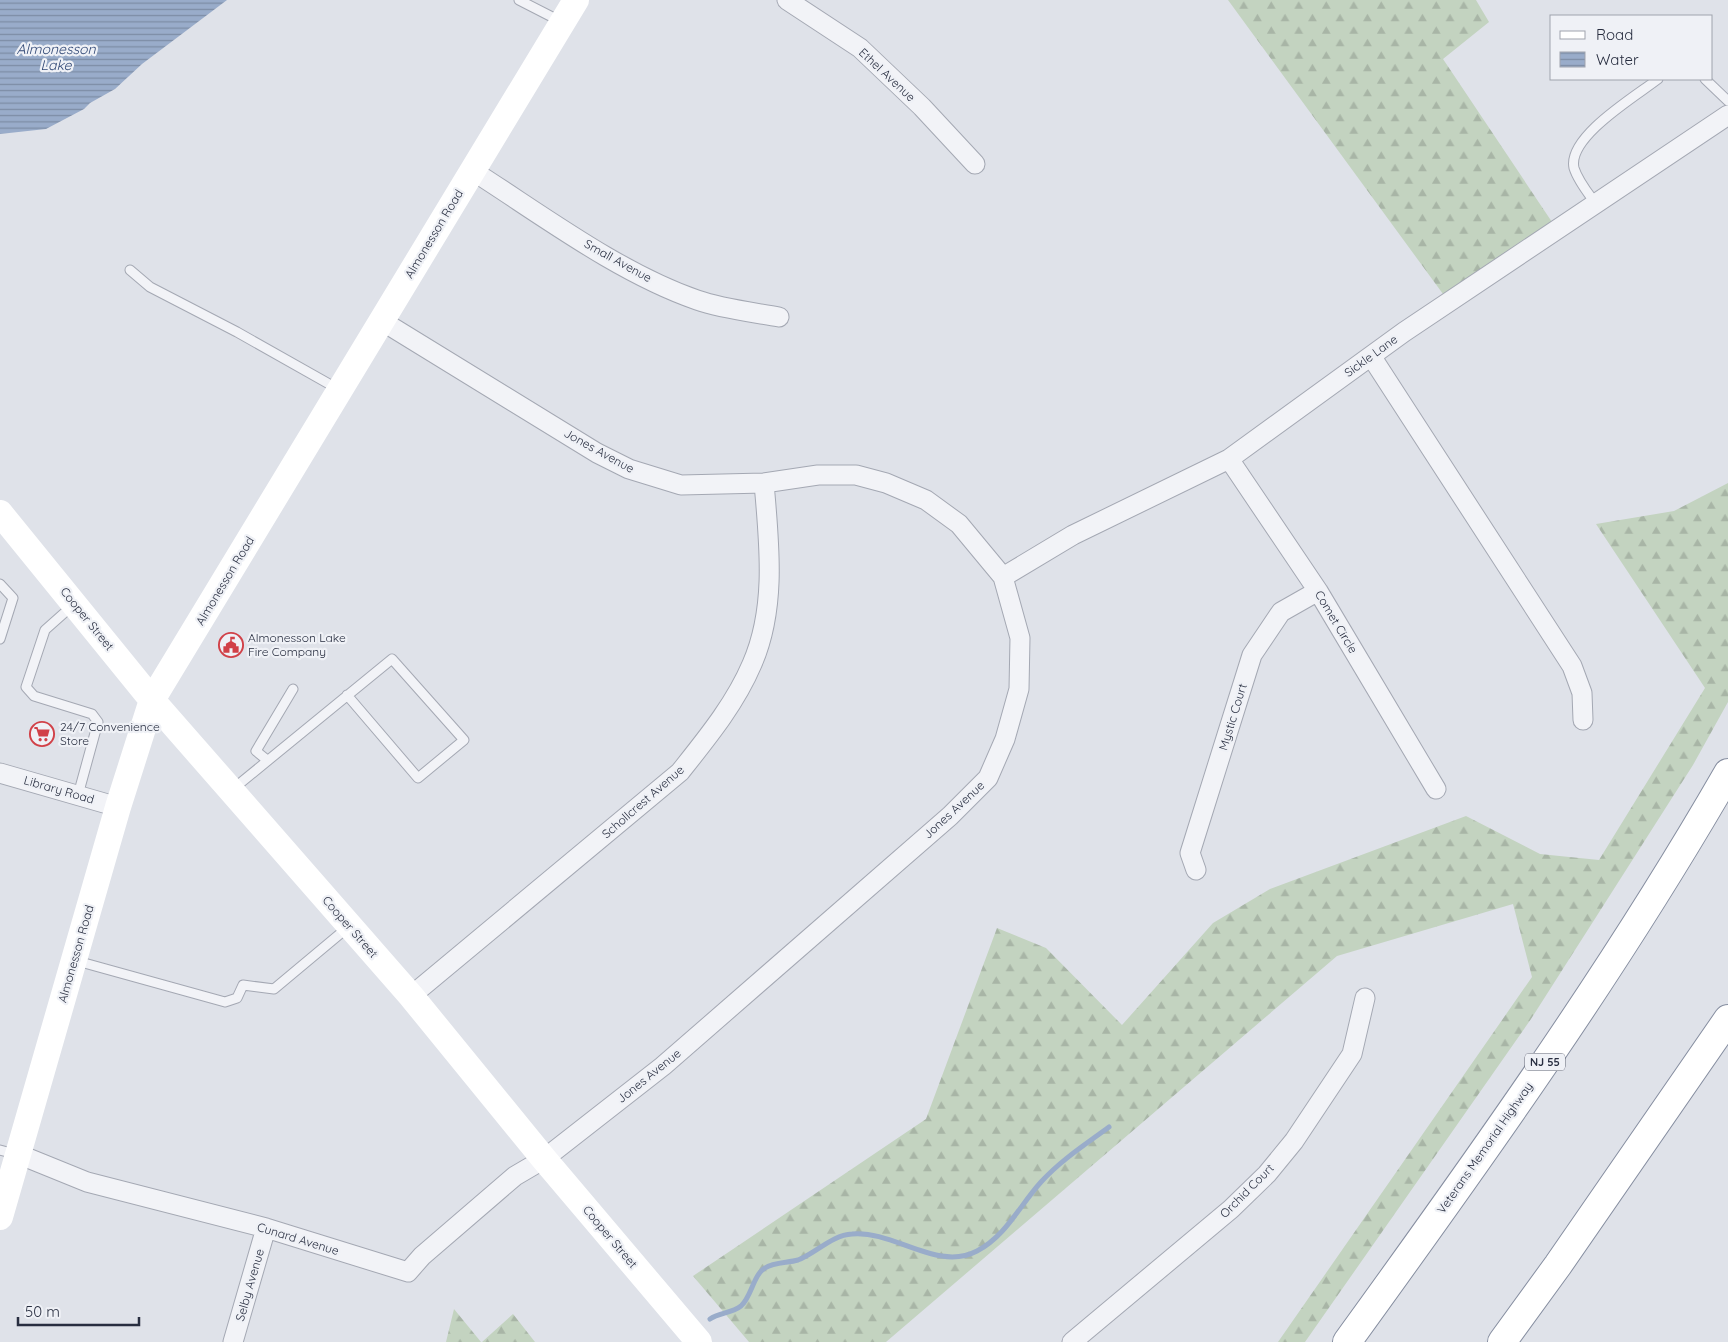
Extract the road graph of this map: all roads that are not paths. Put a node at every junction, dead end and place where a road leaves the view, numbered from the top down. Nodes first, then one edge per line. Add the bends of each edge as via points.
1 (519, 0) edge
2 (576, 0) edge
3 (787, 0) edge
4 (563, 22) junction
5 (1657, 80) edge
6 (1706, 80) edge
7 (1728, 101) edge
8 (1728, 115) edge
9 (975, 164) dead end
10 (473, 171) junction
11 (1596, 204) junction
12 (130, 270) dead end
13 (779, 317) dead end
14 (382, 321) junction
15 (1371, 356) junction
16 (340, 390) junction
17 (1229, 459) junction
18 (764, 483) junction
19 (0, 513) edge
20 (1003, 577) junction
21 (0, 584) edge
22 (1318, 591) junction
23 (74, 605) junction
24 (0, 639) edge
25 (293, 689) dead end
26 (347, 695) junction
27 (152, 700) junction
28 (1583, 720) dead end
29 (267, 760) junction
30 (0, 773) edge
31 (1728, 773) edge
32 (1436, 789) dead end
33 (231, 790) junction
34 (78, 795) junction
35 (118, 807) junction
36 (1196, 870) dead end
37 (349, 926) junction
38 (74, 960) junction
39 (411, 996) junction
40 (1365, 998) dead end
41 (1728, 1019) edge
42 (9, 1152) edge
43 (544, 1159) junction
44 (0, 1217) edge
45 (266, 1228) junction
46 (233, 1342) edge
47 (699, 1342) edge
48 (1072, 1342) edge
49 (1347, 1342) edge
50 (1502, 1342) edge

1 - 4 lane
2 - 4 street, Almonesson Road
3 - 9 street, Ethel Avenue via 860,48
4 - 10 street, Almonesson Road
5 - 11 lane via 1592,130 1575,153 1578,179
6 - 7 lane
8 - 11 street, Sickle Lane
10 - 13 street, Small Avenue via 582,241 644,276 697,300
10 - 14 street, Almonesson Road
11 - 15 street, Sickle Lane
12 - 16 lane via 150,287
14 - 16 street, Almonesson Road
14 - 18 street, Jones Avenue via 628,469 681,485
15 - 17 street, Sickle Lane
15 - 28 street via 1572,666 1582,693
16 - 27 street, Almonesson Road
17 - 20 street, Sickle Lane via 1073,534
17 - 22 street, Comet Circle
18 - 20 street, Jones Avenue via 856,475 886,483 926,500 959,524
18 - 39 street, Schollcrest Avenue via 770,579 764,623 753,663 715,728 680,772
19 - 23 street, Cooper Street
20 - 43 street, Jones Avenue via 1020,638 1019,689 1005,739 988,778 950,816 663,1066
21 - 24 lane via 13,598
22 - 32 street, Comet Circle
22 - 36 street, Mystic Court via 1281,612 1252,654 1190,853
23 - 27 street, Cooper Street
23 - 34 lane via 45,630 26,687 34,696 92,714 98,722
25 - 29 lane via 256,751
26 - 26 lane via 392,659 464,740 418,778
26 - 29 lane
27 - 33 street, Cooper Street
27 - 35 street, Almonesson Road
29 - 33 lane
30 - 34 street, Library Road
31 - 49 highway, Veterans Memorial Highway / NJ 55 via 1678,860 1587,1002
33 - 37 street, Cooper Street
34 - 35 street, Library Road
35 - 38 street, Almonesson Road
37 - 38 lane via 274,989 244,985 236,998 225,1002
37 - 39 street, Cooper Street
38 - 42 street, Almonesson Road
39 - 43 street, Cooper Street
40 - 48 street, Orchid Court via 1352,1054 1294,1141 1267,1174 1227,1212
41 - 50 highway
42 - 44 street, Almonesson Road
42 - 45 street, Cunard Avenue via 87,1182
43 - 45 street, Cunard Avenue via 516,1176 422,1256 408,1272
43 - 47 street, Cooper Street
45 - 46 street, Selby Avenue

